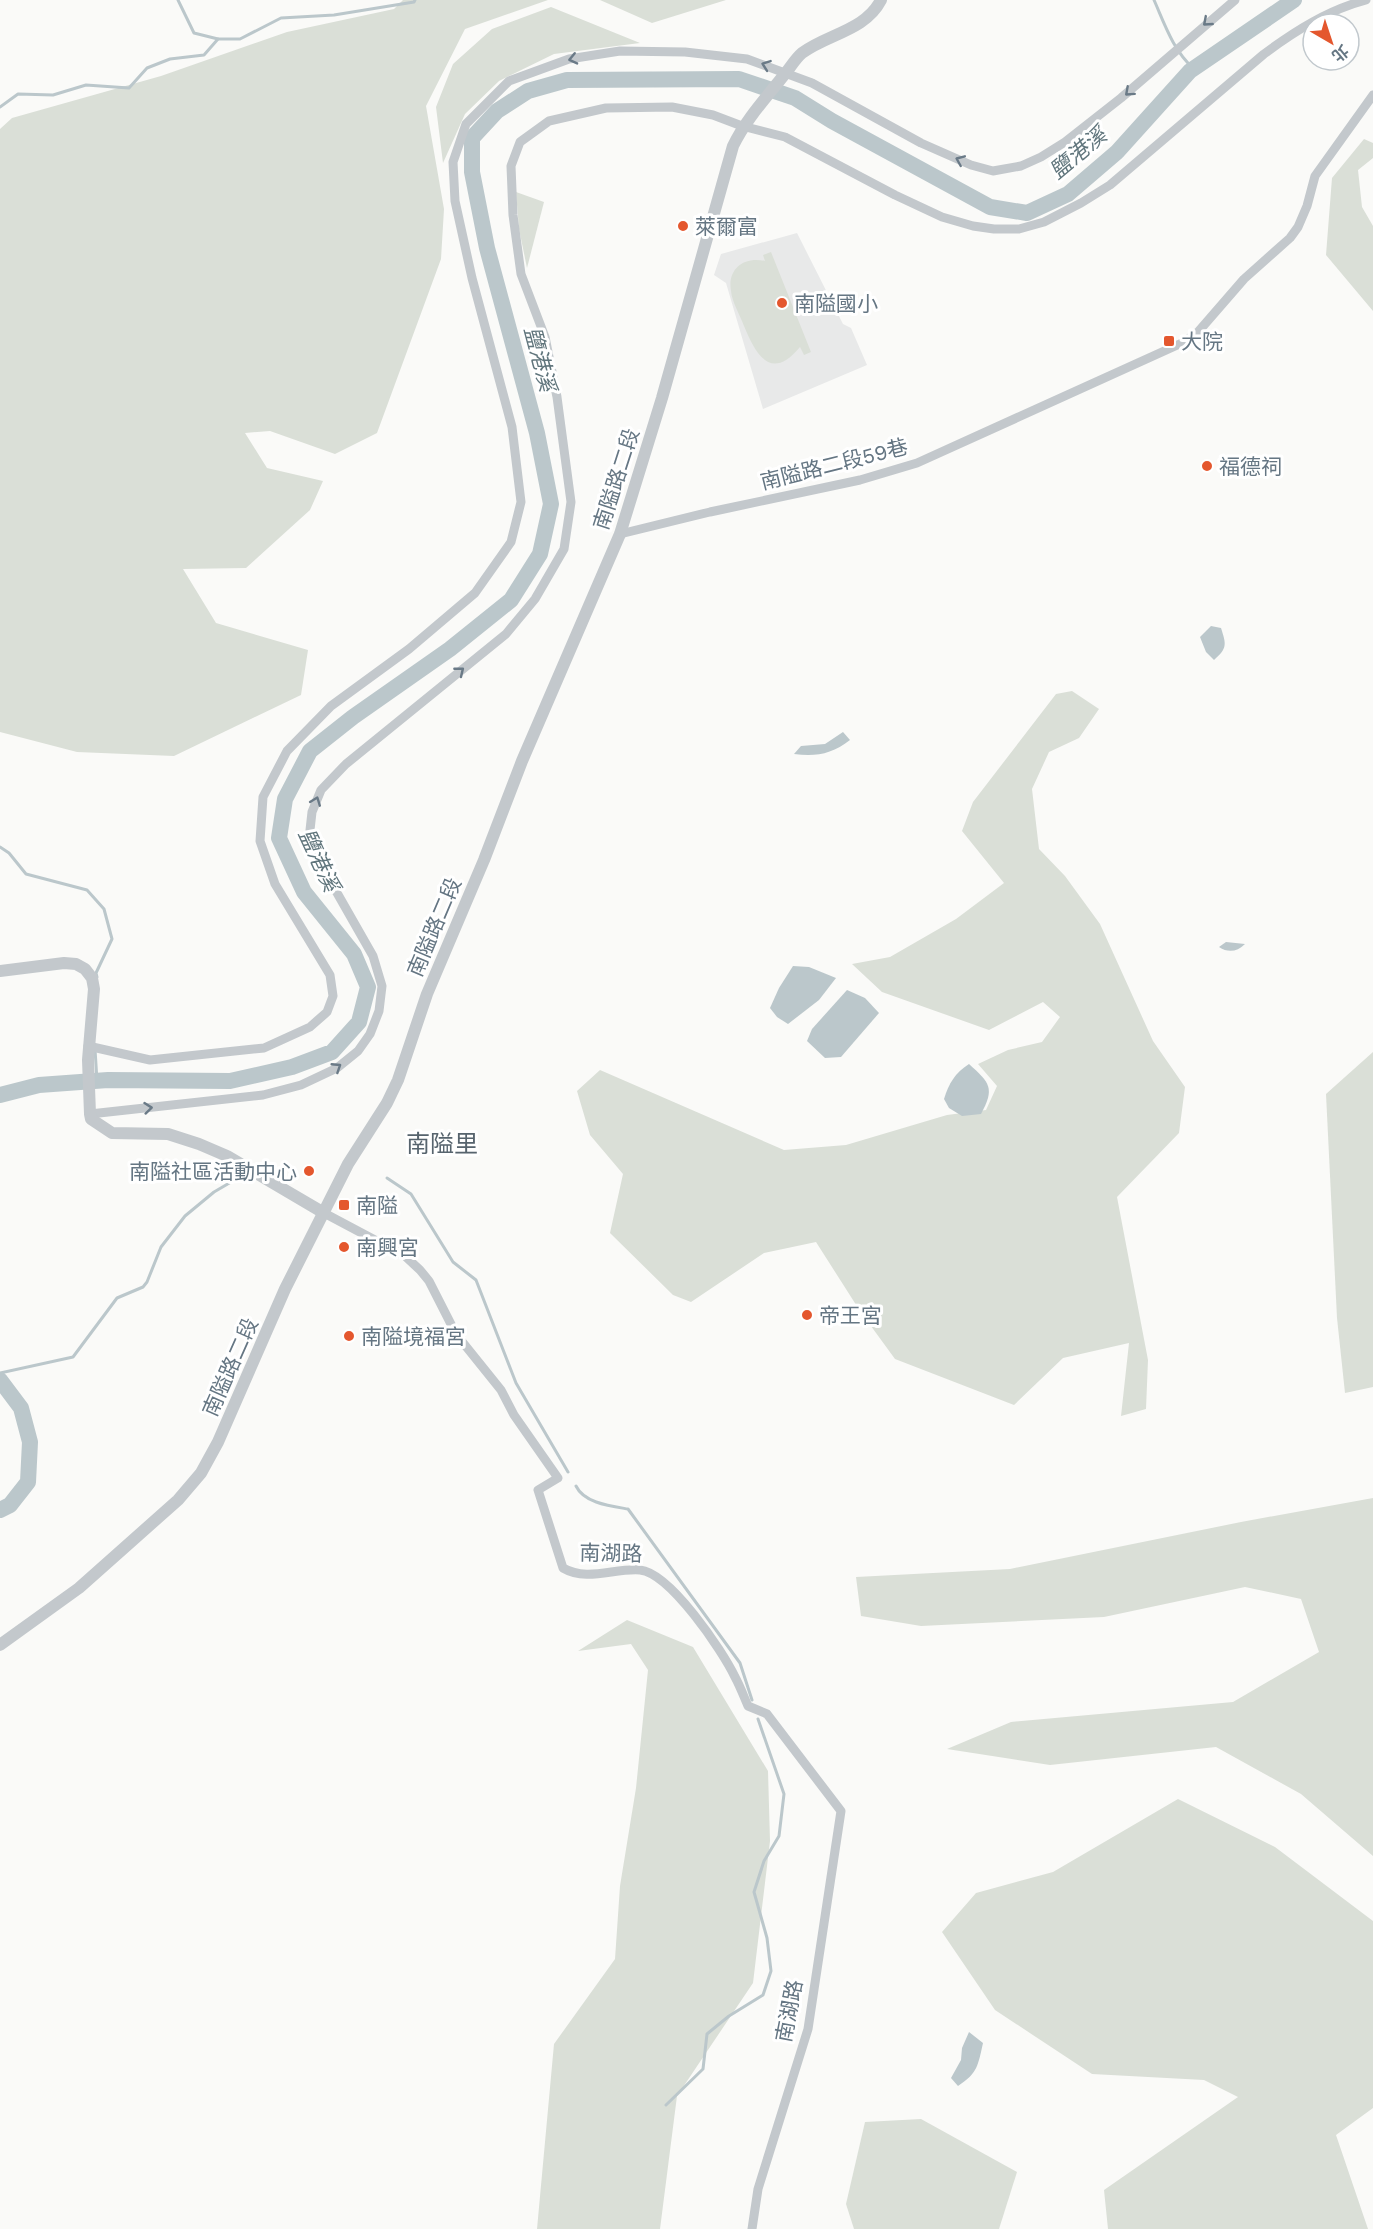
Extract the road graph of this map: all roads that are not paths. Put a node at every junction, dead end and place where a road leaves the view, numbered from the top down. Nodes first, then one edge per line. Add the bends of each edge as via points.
1 (881, 0) edge
2 (1235, 0) edge
3 (1366, 0) edge
4 (786, 73) junction
5 (1373, 95) edge
6 (742, 126) junction
7 (620, 534) junction
8 (0, 971) edge
9 (88, 1046) junction
10 (90, 1114) junction
11 (324, 1213) junction
12 (0, 1646) edge
13 (752, 2229) edge

1 - 4 street, 南隘路二段 via 875,11 855,26 800,54
2 -> 4 street via 1065,142 1021,166 993,171 921,143 812,83
3 - 6 street via 1316,19 1290,35 1110,185 1044,222 1019,229 973,226 942,217 785,137
4 - 6 street, 南隘路二段
4 -> 9 street via 747,59 685,52 620,51 569,59 509,81 466,124 453,162 455,201 512,427 521,502 511,542 476,593 331,706 287,751 263,797 261,841 274,884 330,975 333,996 327,1012 310,1027 264,1048 150,1059
5 - 7 street, 南隘路二段59巷 via 1315,176 1307,206 1290,238 1184,342 964,443 890,472
6 - 7 street, 南隘路二段
10 -> 6 street via 263,1095 301,1085 337,1068 358,1051 370,1034 380,1011 382,986 374,956 316,856 310,830 312,812 321,790 346,764 506,634 535,599 564,549 568,526 571,502 557,397 545,337 521,274 513,215 511,166 520,142 549,121 606,108 672,107 713,115
7 - 11 street, 南隘路二段 via 427,994 398,1080
8 - 9 street via 64,963 85,969 94,989
9 - 10 street
10 - 11 street, 南湖路 via 91,1119 112,1133 168,1134 227,1155
11 - 12 street, 南隘路二段 via 201,1473 178,1500 80,1588
11 - 13 street, 南湖路 via 405,1256 429,1281 456,1334 501,1390 558,1479 538,1490 563,1568 574,1574 637,1570 649,1572 667,1584 718,1650 748,1706 767,1714 841,1810 808,2030 758,2189

